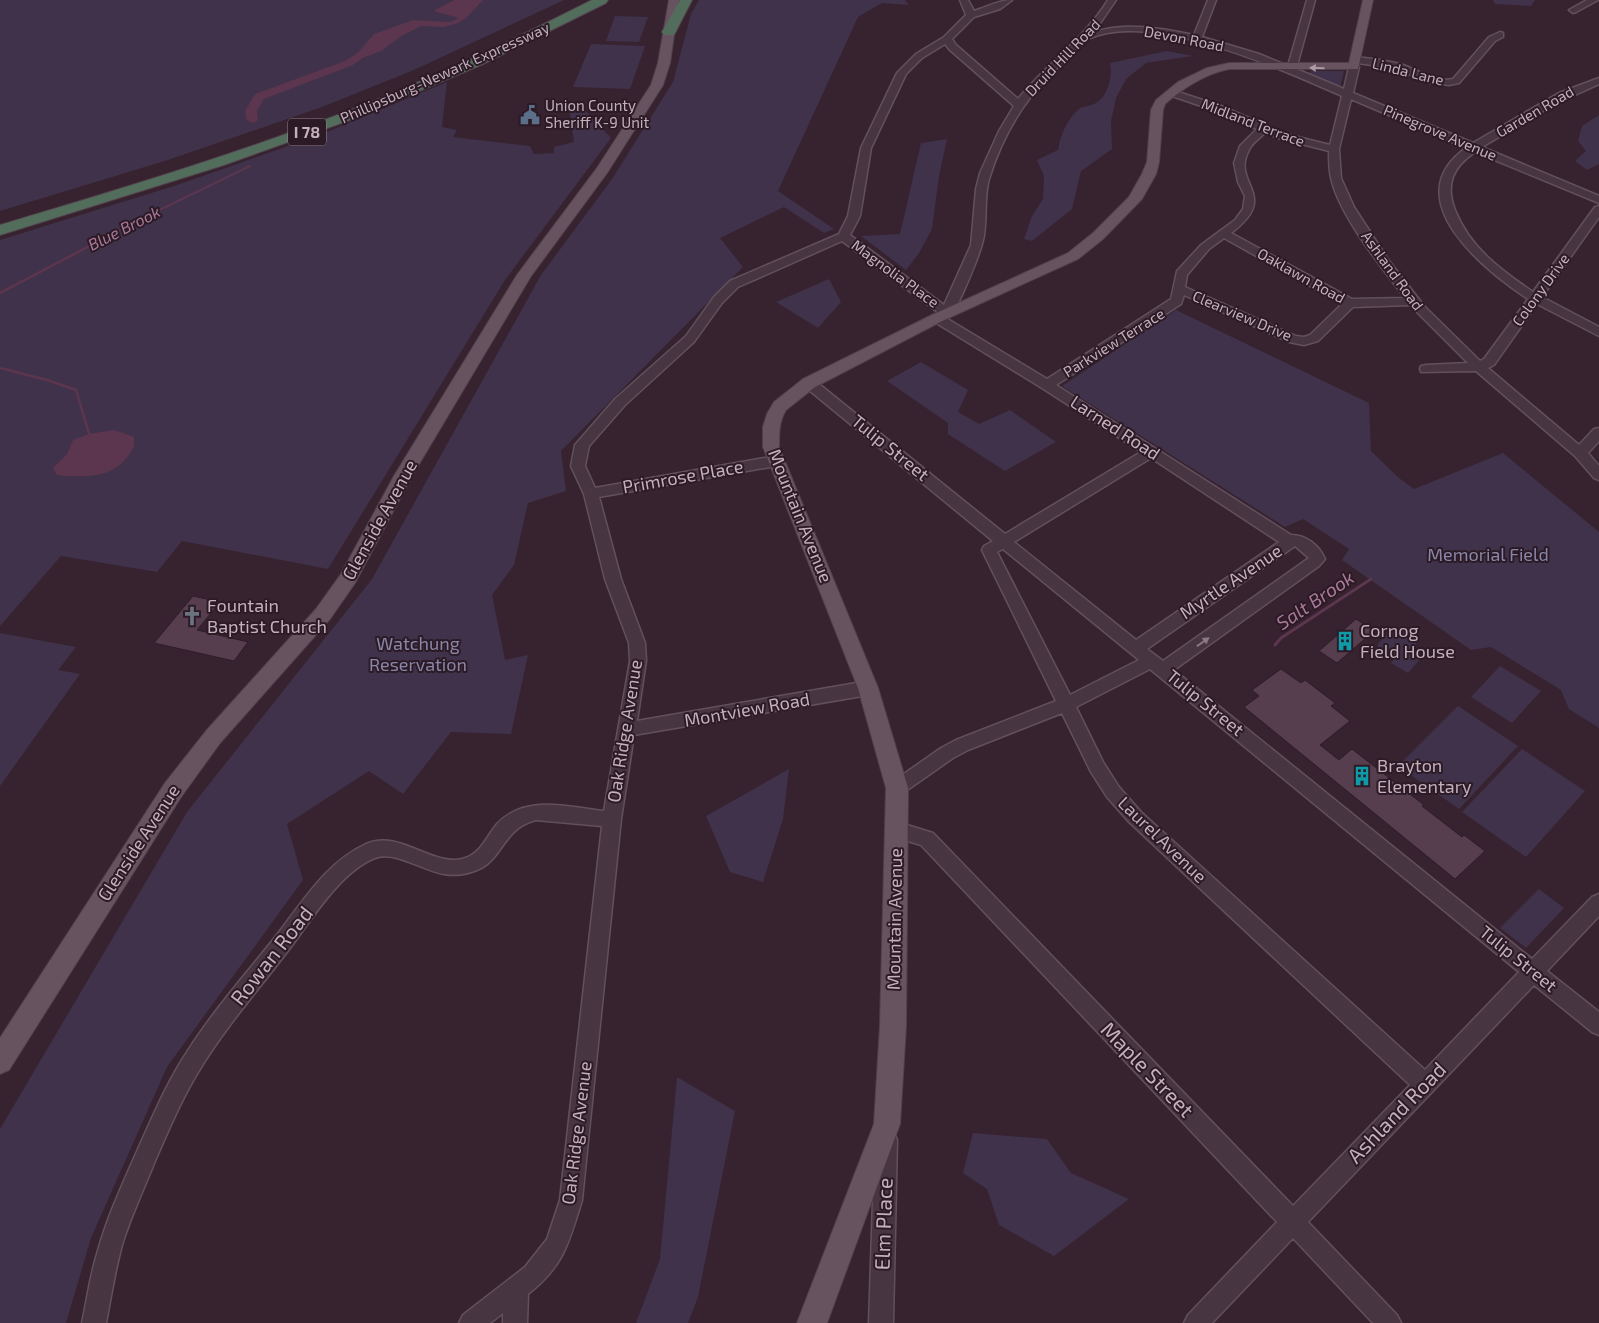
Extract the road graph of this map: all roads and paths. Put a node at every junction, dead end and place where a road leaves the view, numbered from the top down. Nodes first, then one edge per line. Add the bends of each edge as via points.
1 (582, 0) edge
2 (602, 0) edge
3 (674, 0) edge
4 (686, 0) edge
5 (964, 0) edge
6 (1008, 0) edge
7 (1112, 0) edge
8 (1212, 0) edge
9 (1311, 0) edge
10 (1368, 0) edge
11 (1594, 0) edge
12 (1573, 10) dead end
13 (971, 15) junction
14 (1103, 17) junction
15 (1118, 29) junction
16 (669, 32) junction
17 (1500, 35) dead end
18 (1085, 37) junction
19 (1197, 39) junction
20 (950, 43) junction
21 (1355, 63) junction
22 (1287, 67) junction
23 (1598, 81) edge
24 (1172, 94) junction
25 (1346, 94) junction
26 (1019, 105) junction
27 (1263, 129) junction
28 (1474, 147) junction
29 (1334, 149) junction
30 (1599, 200) edge
31 (1599, 209) edge
32 (0, 220) edge
33 (0, 230) edge
34 (1223, 233) junction
35 (843, 236) junction
36 (1180, 289) junction
37 (1535, 298) junction
38 (1412, 301) junction
39 (1350, 303) junction
40 (942, 315) junction
41 (1599, 332) edge
42 (1479, 367) junction
43 (1426, 369) dead end
44 (809, 382) junction
45 (1047, 385) junction
46 (1599, 432) edge
47 (1152, 452) junction
48 (1580, 453) junction
49 (776, 461) junction
50 (1599, 474) edge
51 (591, 494) junction
52 (1004, 540) junction
53 (1290, 542) junction
54 (1136, 648) junction
55 (1158, 665) junction
56 (868, 688) junction
57 (1065, 705) junction
58 (626, 730) junction
59 (897, 788) junction
60 (612, 819) junction
61 (897, 830) junction
62 (1599, 903) edge
63 (1533, 972) junction
64 (1599, 1026) edge
65 (7, 1037) edge
66 (0, 1061) edge
67 (1424, 1084) junction
68 (887, 1124) junction
69 (1293, 1222) junction
70 (516, 1288) junction
71 (94, 1323) edge
72 (471, 1323) edge
73 (515, 1323) edge
74 (812, 1323) edge
75 (881, 1323) edge
76 (1196, 1323) edge
77 (1389, 1323) edge

1 - 32 highway, Phillipsburg-Newark Expressway / I 78 via 433,71 329,113 172,167
2 - 33 highway, Phillipsburg-Newark Expressway / I 78 via 495,53 350,116 158,182
3 - 16 main road, Glenside Avenue
4 - 16 highway
5 - 13 street
6 - 13 street
7 - 14 street, Druid Hill Road
8 - 19 street
9 - 22 street
10 - 21 main road, Ashland Road
11 - 12 street
13 - 20 street
14 - 15 street
14 - 18 street, Druid Hill Road
15 - 18 street, Devon Road
15 - 19 street, Devon Road
16 - 65 main road, Glenside Avenue via 657,85 602,170 521,281 403,476 348,578 323,614 213,737 172,790
17 - 21 street, Linda Lane via 1492,39 1456,81 1449,83 1396,66
18 - 26 street, Druid Hill Road
19 - 22 street, Devon Road
20 - 26 street
20 - 35 street via 934,46 902,73 866,148 854,216
21 -> 22 main road, Mountain Avenue
21 - 25 street, Ashland Road
22 - 24 main road, Mountain Avenue via 1229,66 1214,69
22 - 25 street, Pinegrove Avenue
23 - 28 street, Garden Road via 1571,90
24 - 27 street, Midland Terrace via 1217,108
24 - 40 main road, Mountain Avenue via 1158,106 1153,162 1142,188 1098,236 1073,256
25 - 28 street, Pinegrove Avenue
25 - 29 street, Ashland Road
26 - 40 street, Druid Hill Road via 983,180 977,245
27 - 29 street, Midland Terrace
27 - 34 street, Parkview Terrace via 1244,148 1240,163 1243,182 1250,196 1249,209 1243,218
28 - 30 street, Pinegrove Avenue
28 - 37 street, Garden Road via 1448,173 1445,184 1448,209 1475,250 1507,279
29 - 38 street, Ashland Road via 1336,178 1348,208
31 - 37 street, Colony Drive
34 - 36 street, Parkview Terrace via 1205,247 1181,274
34 - 39 street, Oaklawn Road
35 - 40 street, Magnolia Place
35 - 51 street, Oak Ridge Avenue via 747,277 724,292 690,339 620,402 582,445 578,466
36 - 39 street, Clearview Drive via 1304,341 1314,338
36 - 45 street, Parkview Terrace via 1174,305
37 - 41 street, Garden Road
37 - 42 street, Colony Drive via 1489,362
38 - 39 street, Oaklawn Road
38 - 42 street, Ashland Road
40 - 44 main road, Mountain Avenue
40 - 45 street, Larned Road
42 - 43 street
42 - 48 street, Ashland Road
44 - 49 main road, Mountain Avenue via 788,398 775,414 771,440
44 - 52 street, Tulip Street
45 - 47 street, Larned Road
46 - 48 street
47 - 52 street
47 - 53 street, Larned Road
48 - 50 street, Ashland Road
49 - 51 street, Primrose Place
49 - 56 main road, Mountain Avenue
51 - 58 street, Oak Ridge Avenue via 613,579 636,643 638,661
52 - 54 street, Tulip Street
52 - 57 street, Laurel Avenue via 989,550
53 - 54 street, Myrtle Avenue
55 -> 53 street, Myrtle Avenue via 1317,559 1315,553 1302,544
54 - 55 street, Tulip Street
55 - 57 street, Myrtle Avenue
55 - 63 street, Tulip Street
56 - 58 street, Montview Road
56 - 59 main road, Mountain Avenue
57 - 59 street, Myrtle Avenue via 962,745
57 - 67 street, Laurel Avenue via 1097,767 1135,817
58 - 60 street, Oak Ridge Avenue
59 - 61 main road, Mountain Avenue
60 - 70 street, Oak Ridge Avenue via 572,1200 556,1246 533,1275
60 - 71 street, Rowan Road via 536,812 525,814 505,826 476,862 443,868 381,847 359,858 336,878 211,1034 183,1078 110,1246
61 - 68 main road, Mountain Avenue via 893,1026
61 - 69 street, Maple Street via 927,839
62 - 63 street, Ashland Road
63 - 64 street, Tulip Street
63 - 67 street, Ashland Road
65 - 66 main road, Glenside Avenue
67 - 69 street, Ashland Road
68 - 74 main road, Mountain Avenue
68 - 75 street, Elm Place
69 - 76 street, Ashland Road
69 - 77 street, Maple Street
70 - 72 street, Oak Ridge Avenue
70 - 73 street

